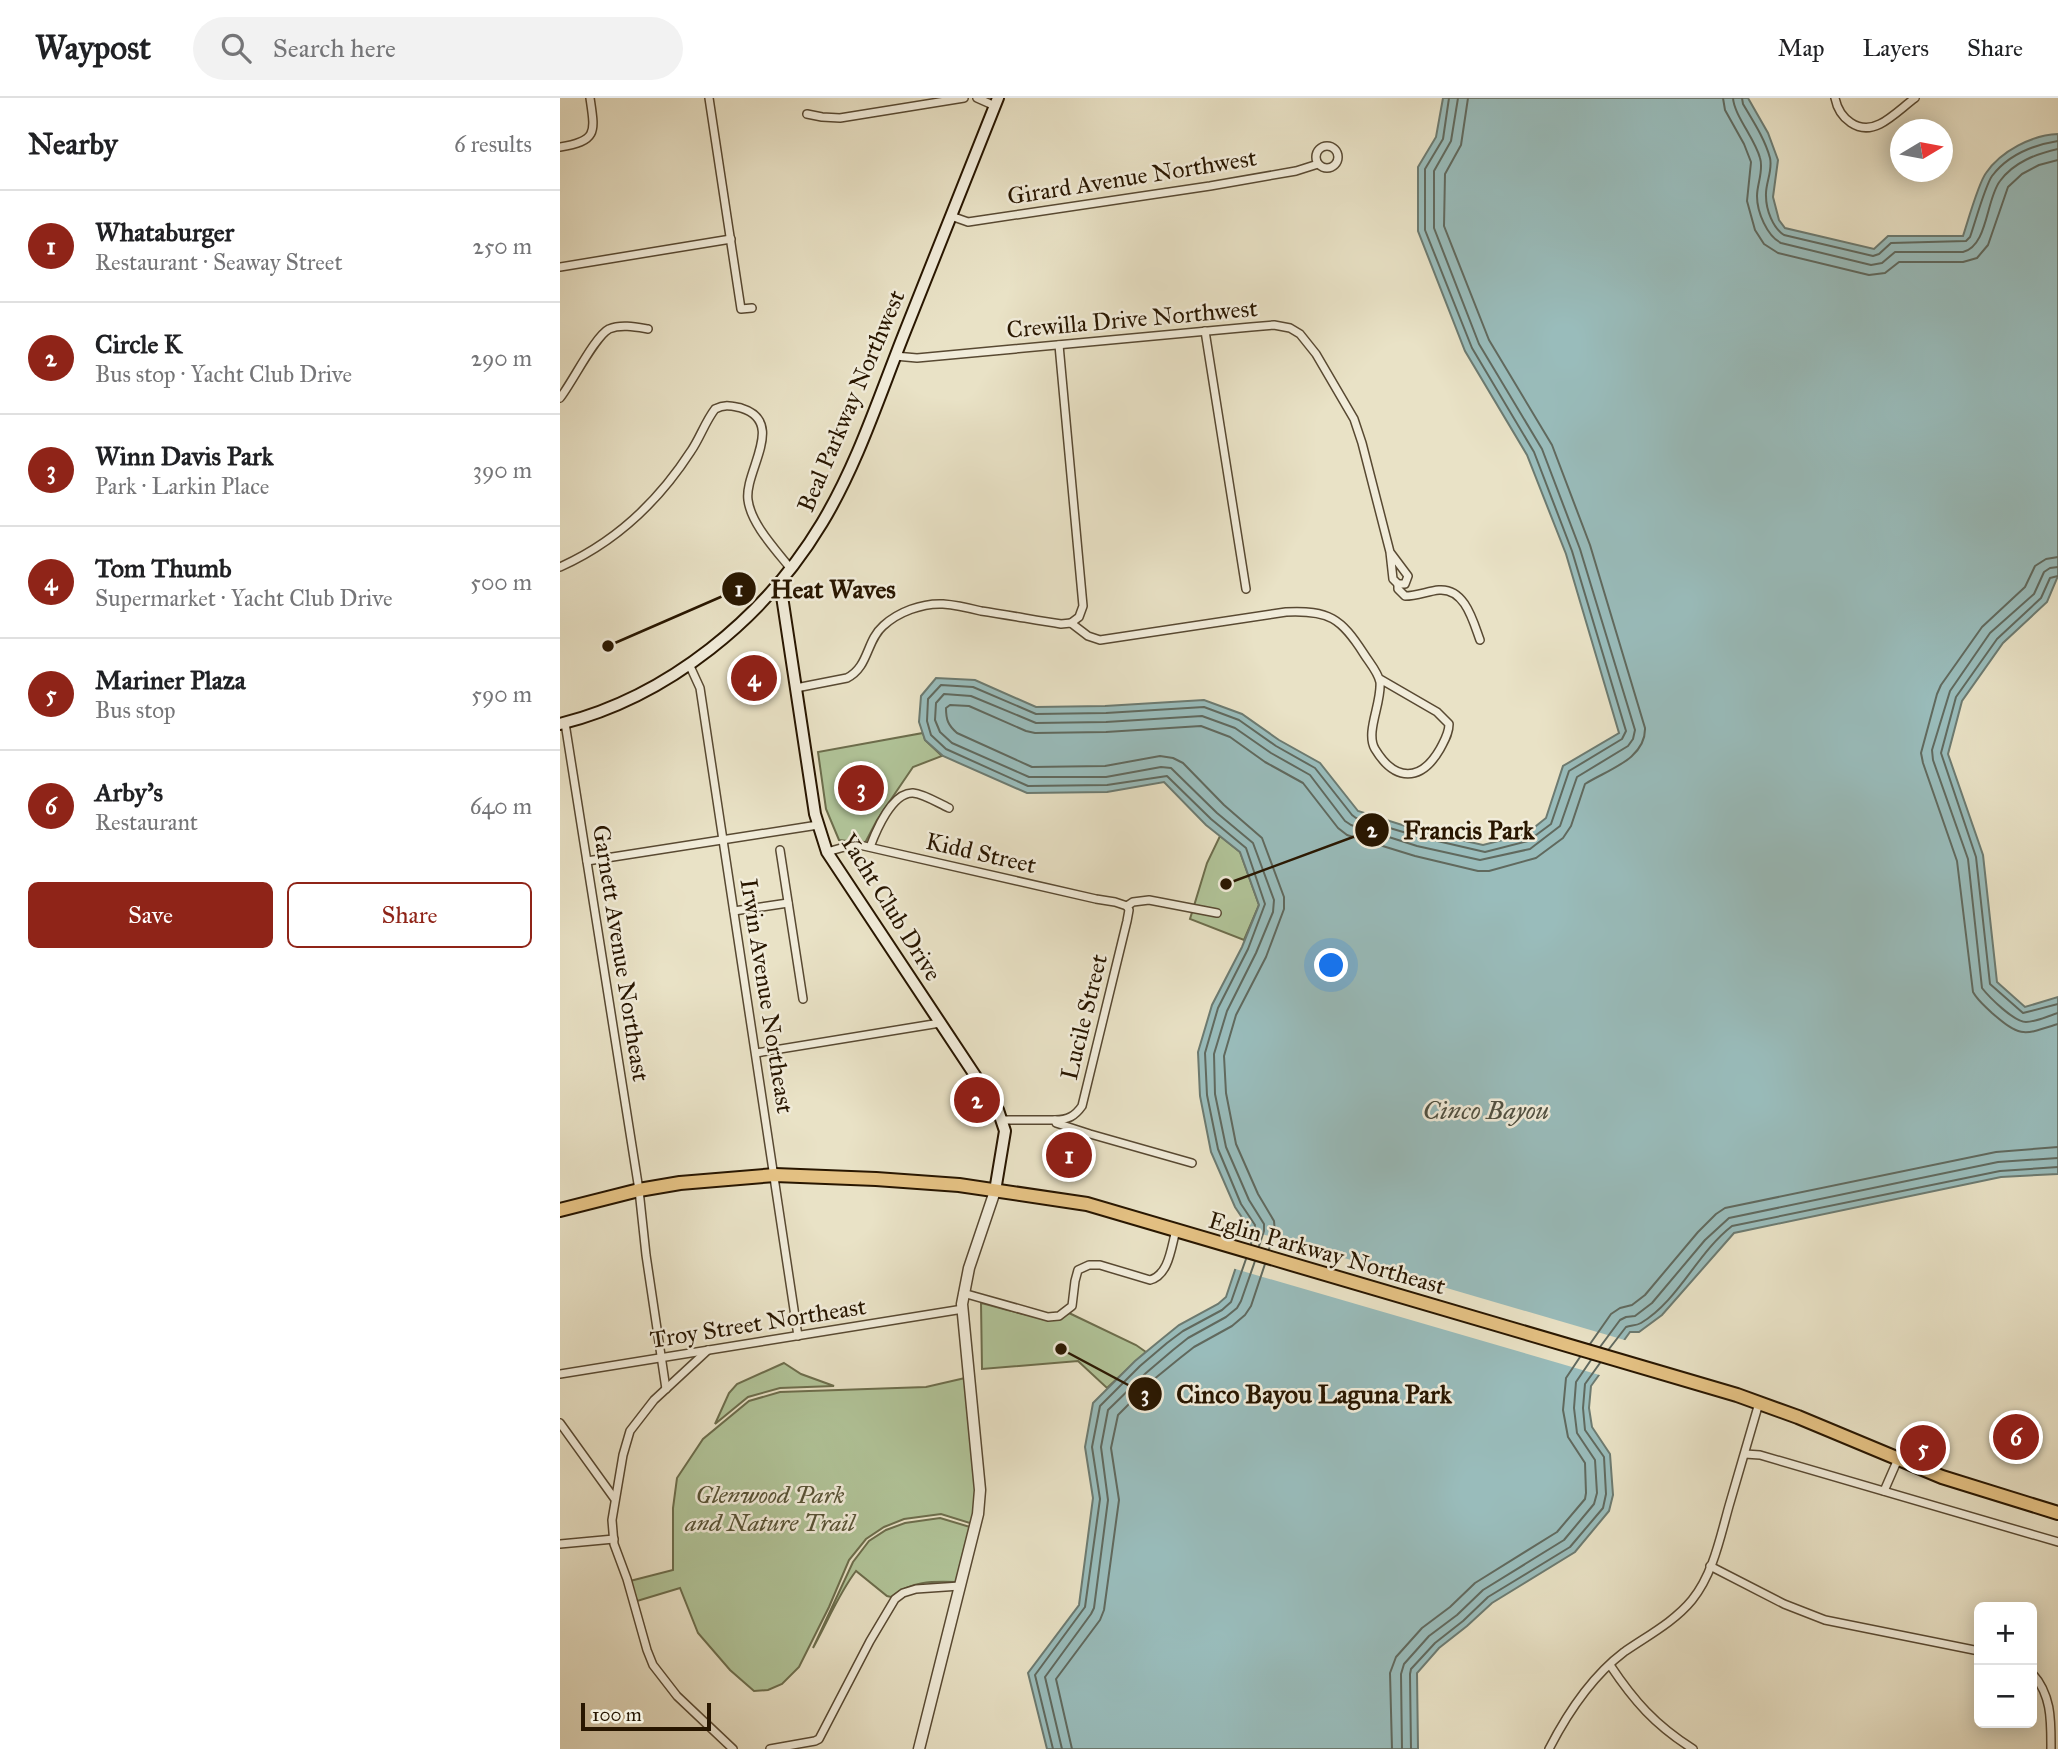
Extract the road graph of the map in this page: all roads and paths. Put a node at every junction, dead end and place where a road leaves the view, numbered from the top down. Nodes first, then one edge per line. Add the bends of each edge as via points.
1 (590, 98) edge
2 (709, 98) edge
3 (964, 98) edge
4 (977, 98) edge
5 (1835, 98) edge
6 (1915, 98) edge
7 (996, 102) edge
8 (807, 114) dead end
9 (560, 147) edge
10 (1318, 164) dead end
11 (951, 216) junction
12 (731, 239) junction
13 (560, 267) edge
14 (752, 307) dead end
15 (648, 330) dead end
16 (1205, 331) junction
17 (1059, 345) junction
18 (895, 356) junction
19 (560, 398) edge
20 (1390, 552) junction
21 (560, 567) edge
22 (791, 569) junction
23 (780, 583) junction
24 (1398, 584) junction
25 (1246, 589) dead end
26 (1071, 623) junction
27 (1480, 640) dead end
28 (689, 664) junction
29 (1380, 679) junction
30 (796, 688) junction
31 (563, 724) edge
32 (949, 808) dead end
33 (818, 825) junction
34 (724, 839) junction
35 (870, 847) junction
36 (780, 850) dead end
37 (827, 852) junction
38 (587, 862) junction
39 (788, 903) junction
40 (1127, 906) junction
41 (734, 911) junction
42 (1217, 913) dead end
43 (803, 999) dead end
44 (940, 1023) junction
45 (756, 1053) junction
46 (1002, 1120) junction
47 (1055, 1120) junction
48 (1192, 1163) dead end
49 (775, 1175) junction
50 (639, 1190) junction
51 (995, 1191) junction
52 (560, 1210) edge
53 (1176, 1230) junction
54 (963, 1293) junction
55 (963, 1309) junction
56 (798, 1336) junction
57 (708, 1350) junction
58 (661, 1358) junction
59 (560, 1374) edge
60 (666, 1389) junction
61 (1759, 1403) junction
62 (560, 1423) edge
63 (1745, 1454) junction
64 (1898, 1460) junction
65 (1884, 1491) junction
66 (614, 1499) junction
67 (2058, 1513) edge
68 (614, 1539) junction
69 (2058, 1542) edge
70 (560, 1544) edge
71 (1710, 1566) junction
72 (961, 1586) junction
73 (1974, 1650) edge
74 (1610, 1665) junction
75 (2037, 1679) edge
76 (733, 1749) edge
77 (770, 1749) edge
78 (919, 1749) edge
79 (1549, 1749) edge
80 (1693, 1749) edge
81 (2051, 1749) edge

1 - 9 street via 591,133 581,143
2 - 12 street
3 - 8 street via 840,118
4 - 7 street
5 - 6 street via 1845,120 1868,127 1878,125
7 - 11 main road, Beal Parkway Northwest
10 - 11 street, Girard Avenue Northwest via 1210,186 968,222
11 - 18 main road, Beal Parkway Northwest
12 - 13 street
12 - 14 street via 741,309
15 - 19 street via 609,329 598,338
16 - 17 street, Crewilla Drive Northwest
16 - 20 street, Crewilla Drive Northwest via 1274,325 1290,328 1306,340 1354,419
16 - 25 street
17 - 18 street, Crewilla Drive Northwest
17 - 26 street via 1083,606
18 - 22 main road, Beal Parkway Northwest via 839,493
20 - 24 street, Crewilla Drive Northwest via 1393,579
20 - 24 street, Crewilla Drive Northwest via 1408,576 1405,584
21 - 22 street via 641,514 676,474 715,409 727,405 750,412 762,427 763,440 748,486 750,509
22 - 23 main road, Beal Parkway Northwest
23 - 28 main road, Beal Parkway Northwest
23 - 30 main road, Yacht Club Drive
24 - 27 street via 1405,596 1446,590 1459,597
26 - 29 street via 1100,640 1312,611 1341,624
26 - 30 street via 943,604 922,606 897,615 882,627 854,675
28 - 31 main road, Beal Parkway Northwest via 631,697
28 - 34 street, Irwin Avenue Northeast via 700,688
29 - 29 street via 1372,745 1402,773 1418,773 1436,756 1449,724
30 - 33 main road, Yacht Club Drive
31 - 38 street, Garnett Avenue Northeast
32 - 35 street via 908,793 885,815
33 - 34 street
33 - 37 main road, Yacht Club Drive
34 - 38 street
34 - 41 street, Irwin Avenue Northeast
35 - 37 street, Kidd Street via 855,844
35 - 40 street, Kidd Street
36 - 39 street
37 - 44 main road, Yacht Club Drive
38 - 50 street, Garnett Avenue Northeast
39 - 41 street
39 - 43 street
40 - 42 street, Kidd Street via 1149,900
40 - 47 street, Lucile Street via 1082,1106 1076,1115
41 - 45 street, Irwin Avenue Northeast
44 - 45 street
44 - 46 main road, Yacht Club Drive
45 - 49 street, Irwin Avenue Northeast
46 - 47 street
46 - 51 main road via 1005,1131
47 - 48 street
49 - 50 highway, Eglin Parkway Northeast
49 - 51 highway, Eglin Parkway Northeast
49 - 56 street, Irwin Avenue Northeast
50 - 52 highway, Eglin Parkway Northeast
50 - 58 street, Garnett Avenue Northeast
51 - 53 highway, Eglin Parkway Northeast via 1087,1204
51 - 54 street
53 - 54 street via 1164,1272 1158,1278 1089,1265 1078,1270 1072,1306 1059,1315 1048,1317
53 - 61 highway, Eglin Parkway Northeast
54 - 55 street
55 - 56 street, Troy Street Northeast
55 - 72 street via 980,1490
56 - 57 street, Troy Street Northeast
57 - 58 street, Troy Street Northeast
57 - 60 street
58 - 59 street, Troy Street Northeast
58 - 60 street, Garnett Avenue Northeast
60 - 66 street via 630,1431
61 - 63 street
61 - 64 highway, Eglin Parkway Northeast
62 - 66 street
63 - 65 street
63 - 71 street
64 - 65 street
64 - 67 highway, Eglin Parkway Northeast
65 - 69 street
66 - 68 street
68 - 70 street
68 - 76 street via 653,1665 677,1696
71 - 73 street via 1825,1620
71 - 74 street via 1689,1604
72 - 77 street via 902,1593 819,1738
72 - 78 street
74 - 79 street via 1588,1686
74 - 80 street via 1649,1716
75 - 81 street via 2048,1700

